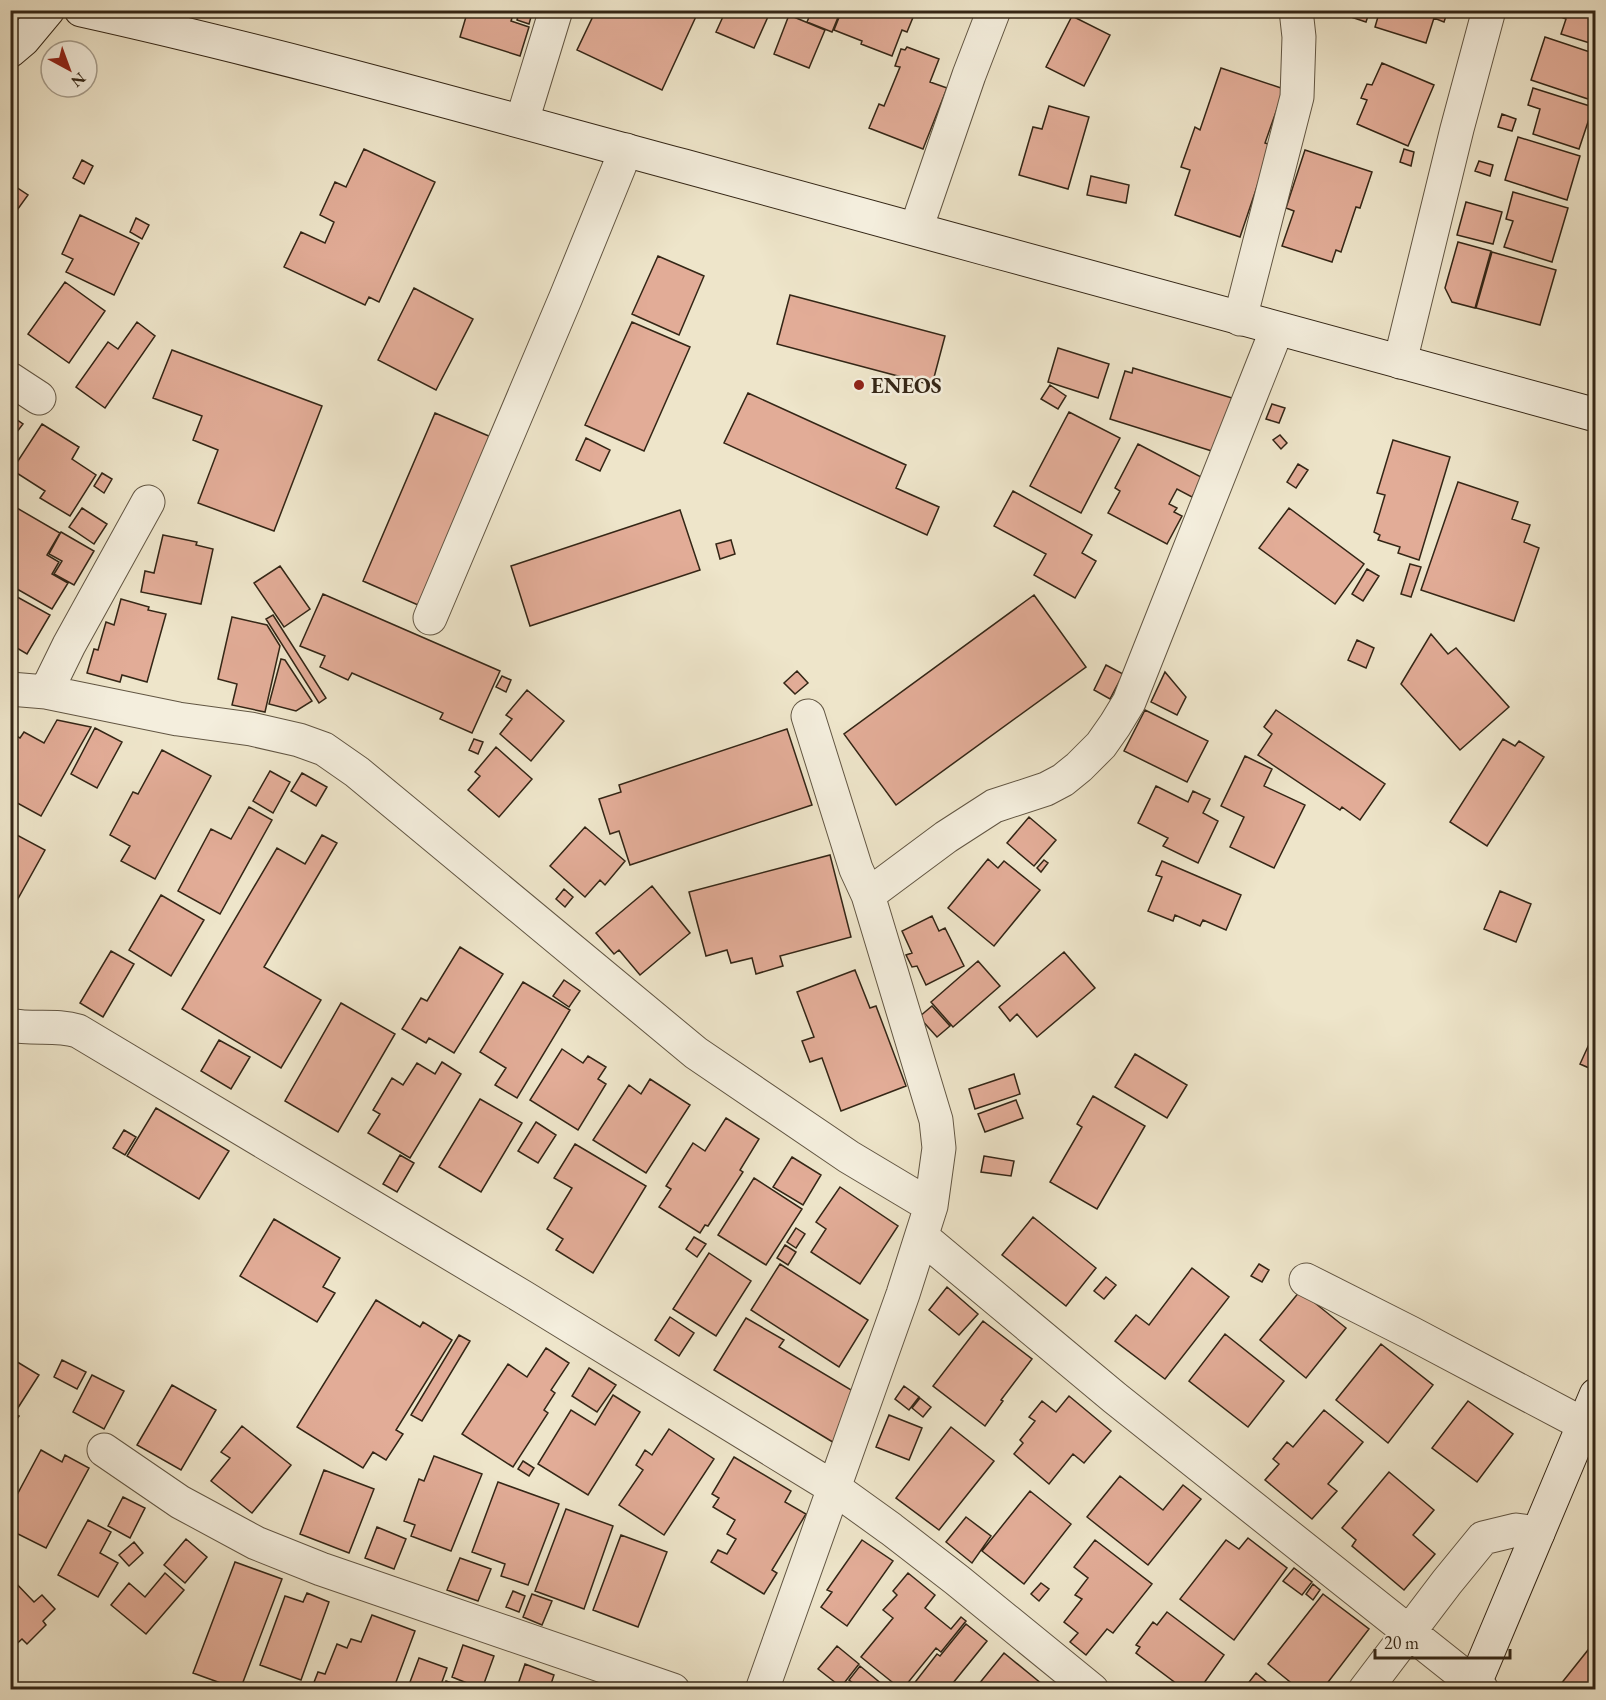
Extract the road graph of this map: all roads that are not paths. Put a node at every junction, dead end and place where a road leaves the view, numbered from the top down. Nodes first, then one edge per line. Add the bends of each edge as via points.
1 (48, 10) edge
2 (81, 10) edge
3 (556, 10) edge
4 (994, 10) edge
5 (1296, 10) edge
6 (1489, 10) edge
7 (10, 51) edge
8 (522, 121) junction
9 (626, 150) junction
10 (916, 229) junction
11 (1240, 319) junction
12 (1277, 329) junction
13 (1400, 362) junction
14 (10, 379) edge
15 (39, 398) dead end
16 (1596, 415) edge
17 (148, 502) dead end
18 (430, 618) dead end
19 (10, 689) edge
20 (46, 692) junction
21 (808, 716) dead end
22 (868, 895) junction
23 (10, 1025) edge
24 (926, 1222) junction
25 (1306, 1281) dead end
26 (1589, 1410) edge
27 (104, 1450) dead end
28 (834, 1488) junction
29 (1538, 1533) junction
30 (1410, 1631) junction
31 (1476, 1687) edge
32 (673, 1689) edge
33 (762, 1689) edge
34 (1092, 1689) edge
35 (1365, 1689) edge

1 - 7 street
2 - 8 street
3 - 8 street
4 - 10 street
5 - 11 street via 1297,97
6 - 13 street
8 - 9 street
9 - 10 street
9 - 18 street
10 - 11 street
11 - 12 street
12 - 13 street
12 - 22 street via 1129,702 1101,745 1063,780 994,806
13 - 16 street
14 - 15 street
17 - 20 street
19 - 20 street
20 - 24 street via 178,719 251,729 324,749 357,772 696,1053 849,1157
21 - 22 street via 856,869
22 - 24 street via 936,1120 939,1148
23 - 28 street via 64,1026 78,1031
24 - 28 street
24 - 30 street via 1115,1398
25 - 26 street via 1411,1333
26 - 29 street
27 - 32 street via 180,1502 256,1543 321,1569
28 - 33 street
28 - 34 street via 910,1543
29 - 30 street via 1516,1530 1483,1538
29 - 31 street
30 - 31 street
30 - 35 street

